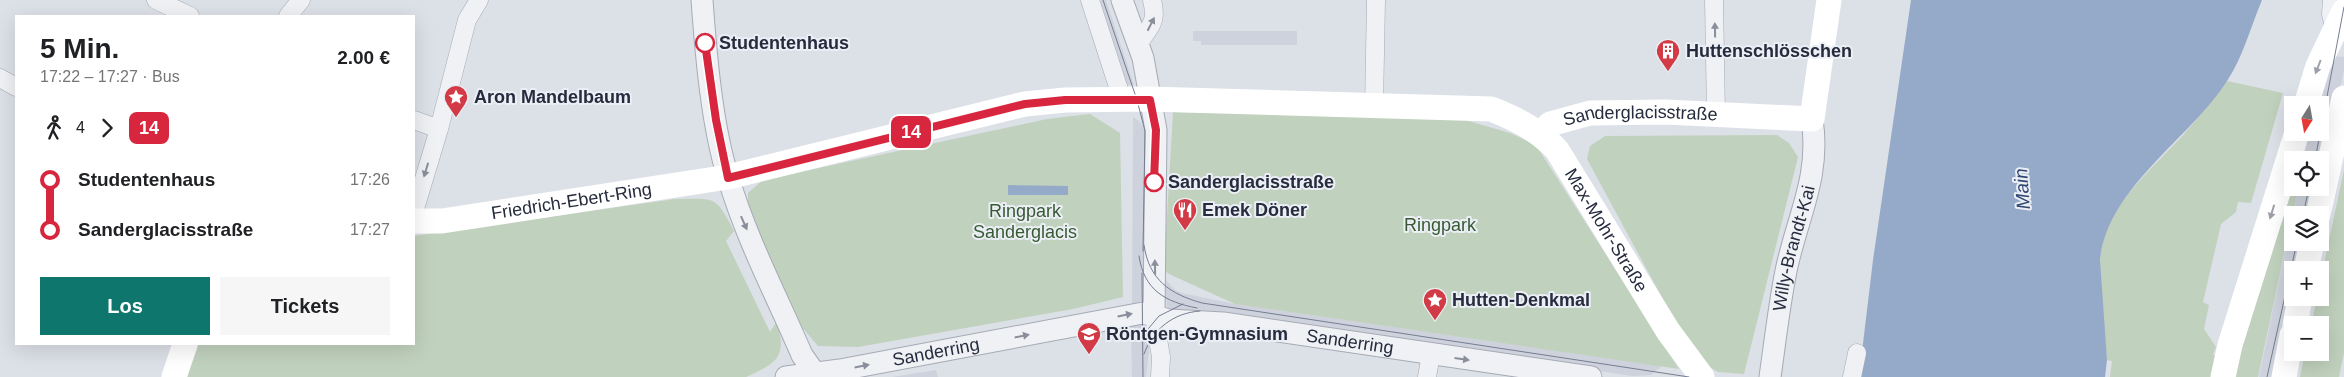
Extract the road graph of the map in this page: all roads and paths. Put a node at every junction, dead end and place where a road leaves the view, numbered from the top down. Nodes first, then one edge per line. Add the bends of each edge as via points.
1 (156, 0) edge
2 (301, 0) edge
3 (479, 0) edge
4 (702, 0) edge
5 (1090, 0) edge
6 (1122, 0) edge
7 (1152, 0) edge
8 (1376, 0) edge
9 (1714, 0) edge
10 (1829, 0) edge
11 (2332, 0) edge
12 (188, 15) edge
13 (289, 15) edge
14 (2341, 25) edge
15 (1138, 44) junction
16 (0, 78) edge
17 (15, 86) edge
18 (2309, 96) edge
19 (2344, 98) edge
20 (1122, 99) junction
21 (1150, 100) junction
22 (1374, 106) junction
23 (1716, 114) junction
24 (1812, 119) junction
25 (415, 120) edge
26 (439, 129) junction
27 (1541, 134) junction
28 (2294, 141) edge
29 (2338, 142) edge
30 (728, 178) junction
31 (2320, 206) edge
32 (415, 209) edge
33 (415, 221) edge
34 (1154, 316) junction
35 (185, 345) edge
36 (1857, 353) dead end
37 (1430, 354) junction
38 (2287, 361) edge
39 (1693, 374) edge
40 (815, 375) edge
41 (174, 377) edge
42 (786, 377) edge
43 (1160, 377) edge
44 (1427, 377) edge
45 (1591, 377) edge
46 (1770, 377) edge
47 (1852, 377) edge
48 (2222, 377) edge
49 (2284, 377) edge

1 - 12 street
2 - 13 street
3 - 26 street via 467,20
4 - 30 street via 716,120
5 - 20 street
6 - 15 street
15 -> 7 street via 1152,27 1156,14
8 - 22 street
23 -> 9 street
10 - 24 main road
11 - 14 street via 2331,14
14 -> 18 main road via 2318,66
15 - 21 street
16 - 17 street
19 - 29 main road
20 - 21 main road, Sanderglacisstraße
20 - 30 main road, Friedrich-Ebert-Ring via 1025,104
21 - 22 main road, Sanderglacisstraße
34 -> 21 street via 1156,130
22 - 27 main road, Sanderglacisstraße via 1491,109
23 - 24 main road, Sanderglacisstraße
23 - 27 main road, Sanderglacisstraße via 1590,113 1550,124
24 - 46 street, Willy-Brandt-Kai via 1816,142 1811,182 1786,270
25 - 26 street
26 -> 32 street
27 - 39 main road, Max-Mohr-Straße via 1557,150
28 -> 48 main road
29 - 31 main road
30 - 33 main road, Friedrich-Ebert-Ring via 442,221
30 -> 40 street via 741,216 802,355
34 - 37 street, Sanderring via 1224,323
40 -> 34 street, Sanderring via 1137,313
34 - 43 street via 1161,357
35 - 41 main road
36 - 47 street
37 - 44 street
37 -> 45 street, Sanderring
38 - 49 main road
40 - 42 street, Sanderring

